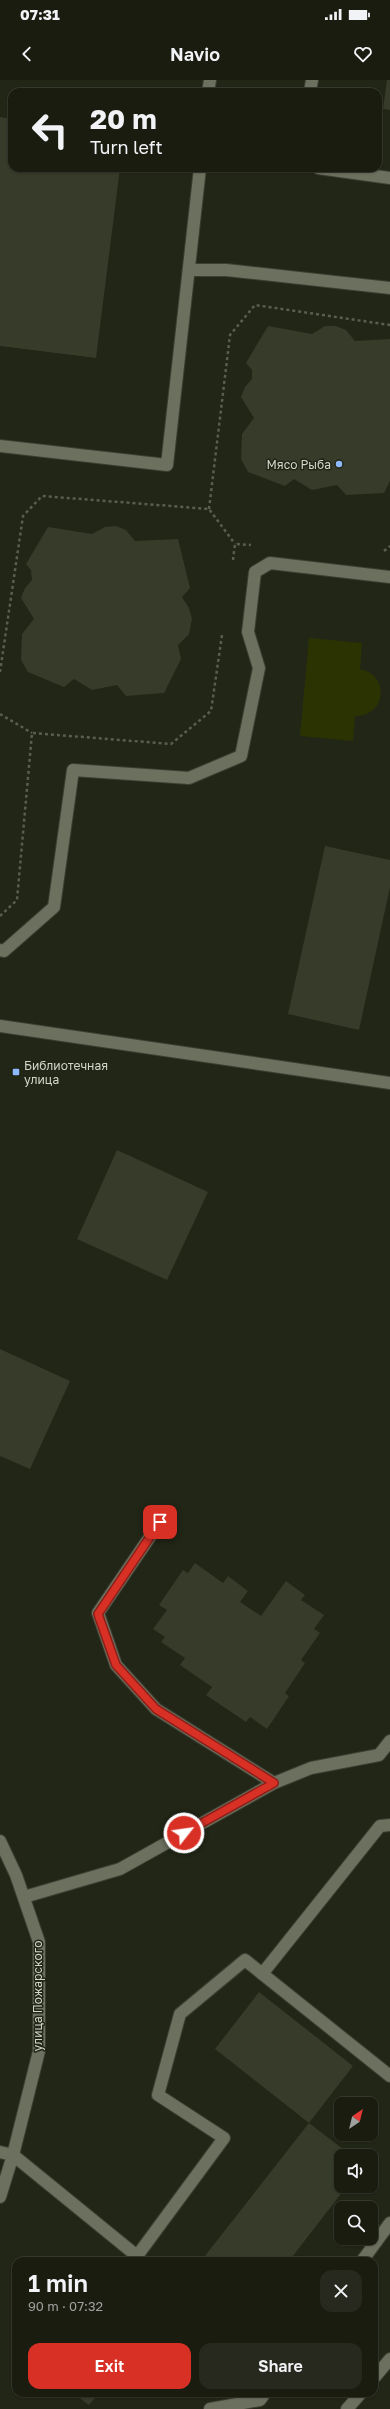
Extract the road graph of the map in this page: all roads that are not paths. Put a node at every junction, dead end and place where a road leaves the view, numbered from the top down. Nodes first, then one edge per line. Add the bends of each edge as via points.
1 (200, 172) edge
2 (347, 172) edge
3 (390, 178) edge
4 (189, 270) junction
5 (390, 288) edge
6 (0, 446) edge
7 (390, 577) edge
8 (0, 950) edge
9 (0, 1026) edge
10 (390, 1082) edge
11 (160, 1522) dead end
12 (390, 1741) edge
13 (274, 1783) junction
14 (390, 1825) edge
15 (0, 1841) edge
16 (24, 1897) junction
17 (262, 1974) junction
18 (390, 2076) edge
19 (0, 2152) edge
20 (13, 2155) junction
21 (0, 2197) edge
22 (390, 2223) edge
23 (365, 2257) edge
24 (390, 2359) edge
25 (378, 2373) edge
26 (262, 2397) edge
27 (358, 2397) edge
28 (210, 2409) edge
29 (347, 2409) edge

1 - 4 street
2 - 3 street
4 - 5 street via 226,270
4 - 6 street via 168,464
7 - 8 street via 270,563 255,572 248,632 259,668 241,756 189,778 74,770 54,907 4,951
9 - 10 street
11 - 13 street via 98,1614 116,1665 156,1709
12 - 13 street via 379,1755 311,1768
13 - 16 street via 120,1869
14 - 17 street via 380,1826
15 - 16 street, улица Пожарского
16 - 20 street, улица Пожарского via 39,1942 39,2051
17 - 18 street
17 - 20 street via 245,1960 180,2014 158,2094 224,2138 137,2256
19 - 20 street
20 - 21 street, улица Пожарского
22 - 23 street
24 - 25 street
26 - 28 street via 260,2400
27 - 29 street

